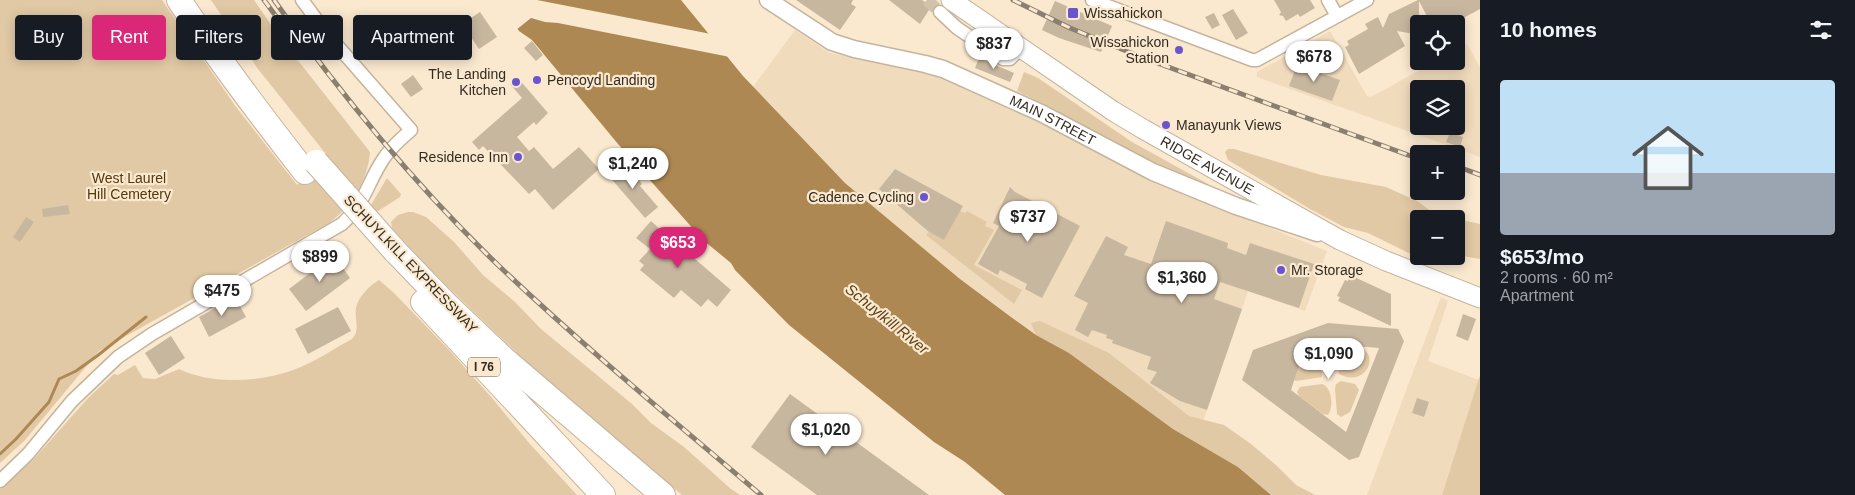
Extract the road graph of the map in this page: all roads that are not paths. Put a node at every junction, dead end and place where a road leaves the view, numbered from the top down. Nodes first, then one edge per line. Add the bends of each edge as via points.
1 (179, 0) edge
2 (196, 0) edge
3 (302, 0) edge
4 (768, 0) edge
5 (1092, 0) edge
6 (1328, 0) edge
7 (1367, 0) edge
8 (946, 6) tunnel mouth
9 (1338, 16) junction
10 (311, 167) junction
11 (1340, 240) junction
12 (389, 256) junction
13 (1480, 298) edge
14 (0, 481) edge
15 (603, 495) edge
16 (663, 495) edge

1 - 10 highway, SCHUYLKILL EXPRESSWAY / I 76 via 252,105
2 - 10 highway, SCHUYLKILL EXPRESSWAY / I 76
3 - 14 street via 328,35 411,130 385,156 359,206 342,224 118,357
4 - 11 street, MAIN STREET via 832,42 943,70 1041,113 1153,172 1236,206
5 - 9 street via 1252,60 1266,56
6 - 9 street
7 - 9 street
8 - 11 main road, RIDGE AVENUE via 1021,48 1113,111
10 - 12 highway, SCHUYLKILL EXPRESSWAY / I 76
11 - 13 main road, RIDGE AVENUE
12 - 15 highway, SCHUYLKILL EXPRESSWAY / I 76
12 - 16 highway, SCHUYLKILL EXPRESSWAY / I 76

